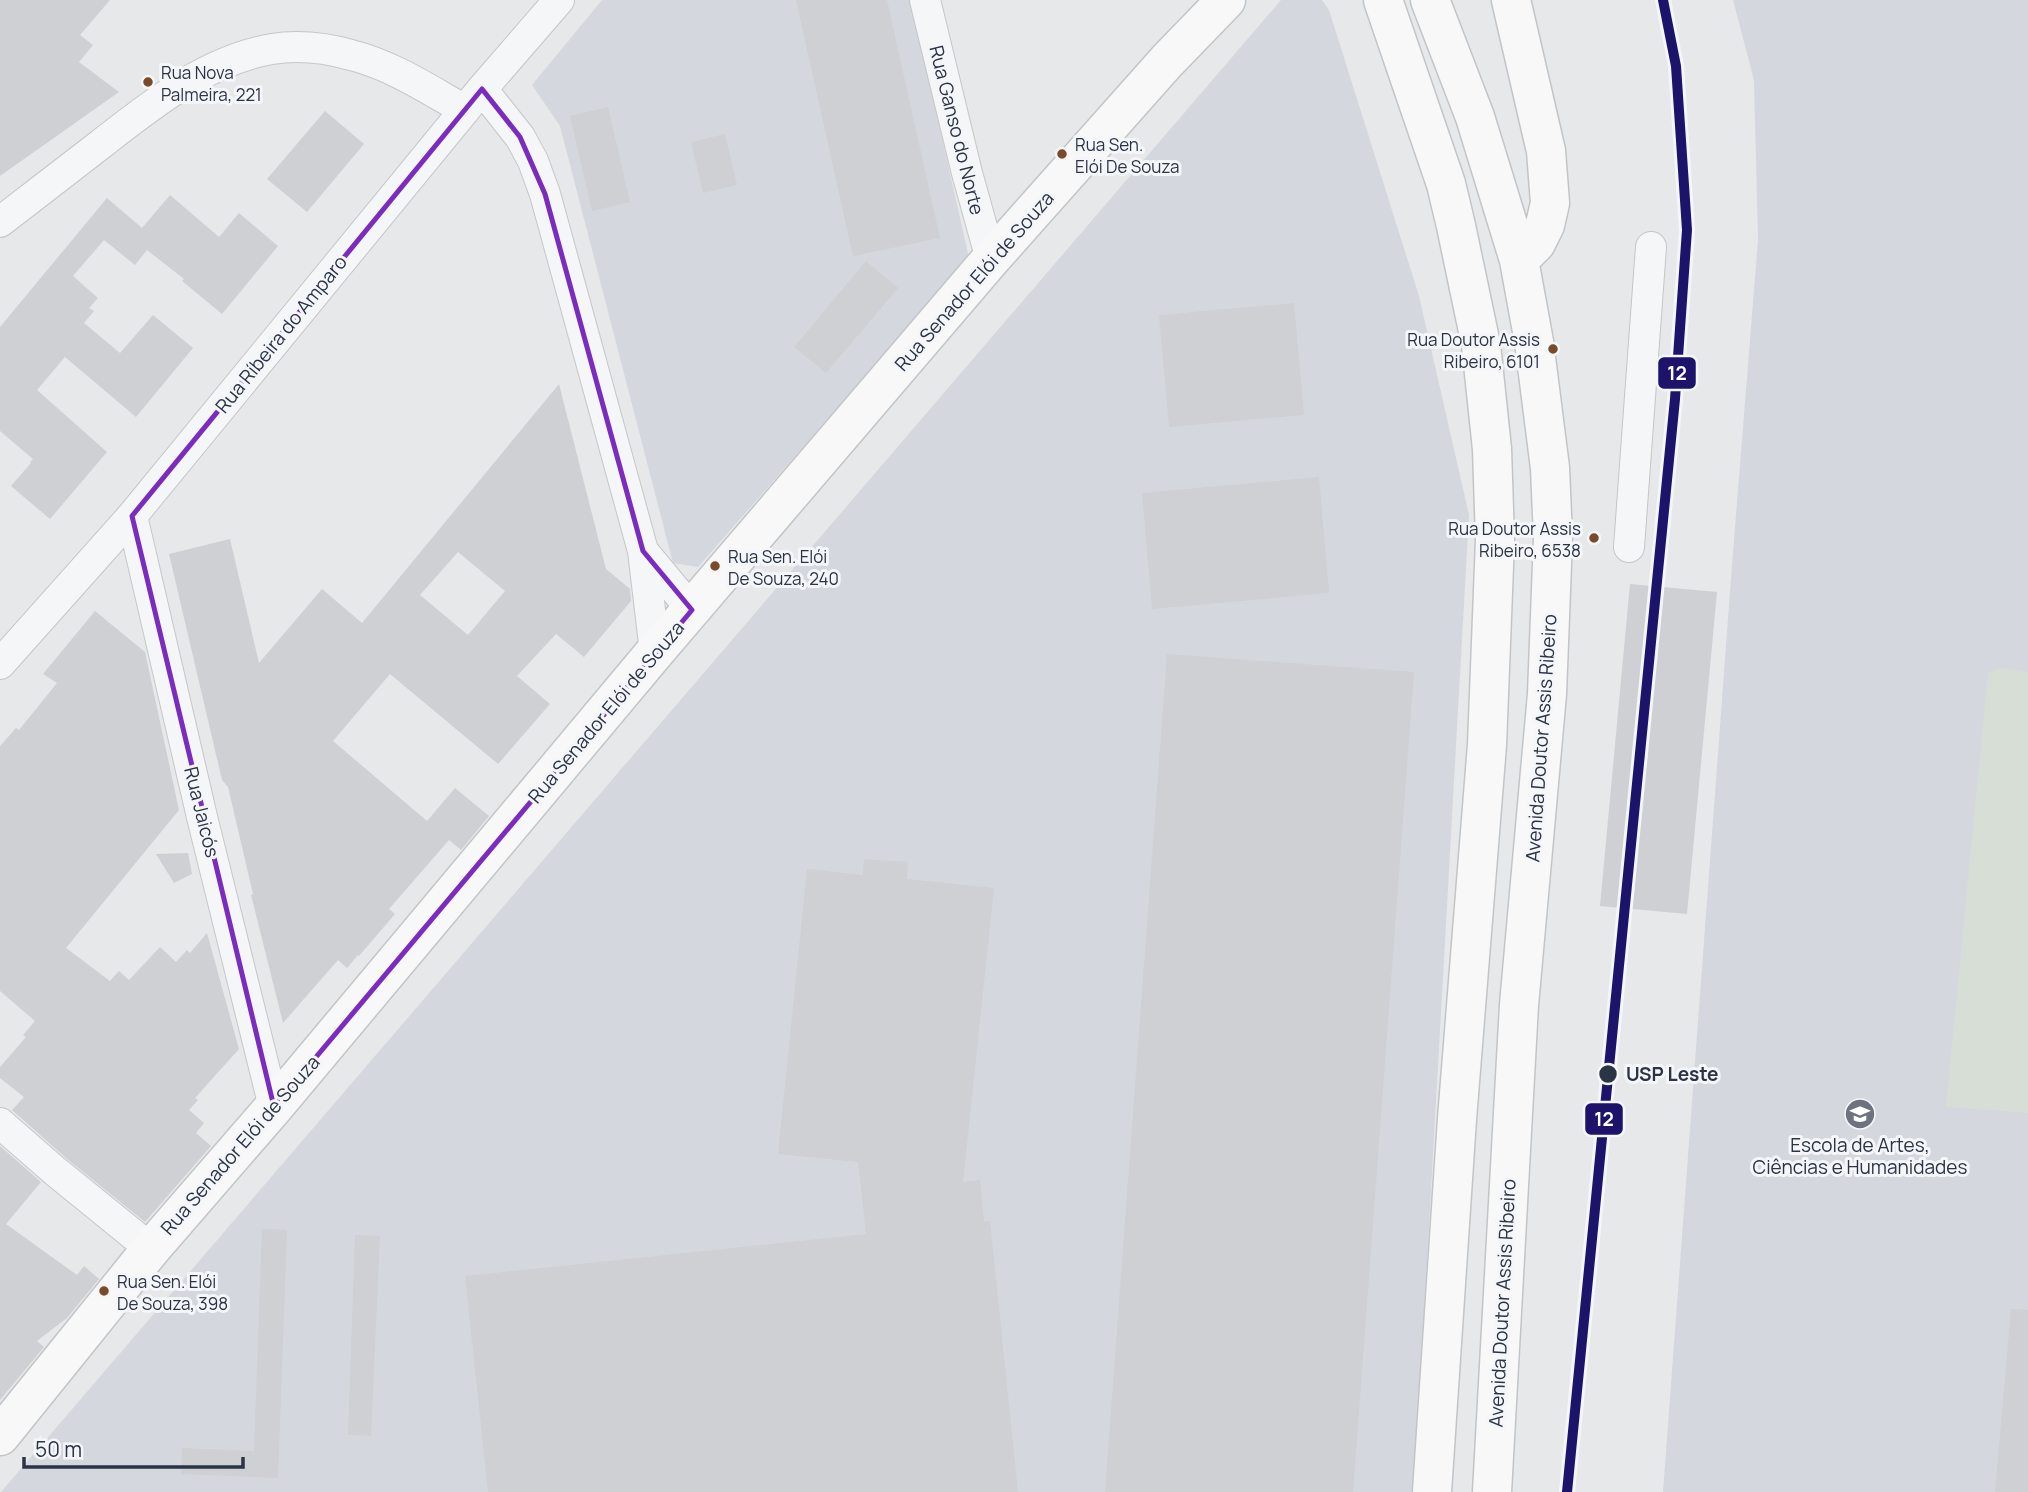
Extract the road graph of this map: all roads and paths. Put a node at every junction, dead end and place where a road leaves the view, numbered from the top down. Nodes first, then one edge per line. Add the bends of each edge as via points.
1 (559, 0) edge
2 (925, 0) edge
3 (1226, 0) edge
4 (1383, 0) edge
5 (1430, 0) edge
6 (1511, 0) edge
7 (474, 100) junction
8 (0, 222) edge
9 (1456, 226) junction
10 (1651, 247) dead end
11 (991, 258) junction
12 (1519, 260) junction
13 (132, 516) junction
14 (1629, 547) dead end
15 (643, 551) junction
16 (692, 610) junction
17 (655, 652) junction
18 (0, 664) edge
19 (274, 1107) junction
20 (0, 1123) edge
21 (151, 1249) junction
22 (0, 1436) edge
23 (1432, 1492) edge
24 (1492, 1492) edge

1 - 7 street, Rua Ríbeira do Amparo
2 - 11 street, Rua Ganso do Norte
3 - 11 main road, Rua Senador Elói de Souza
4 - 9 main road
5 - 12 main road, Avenida Doutor Assis Ribeiro via 1475,117
6 - 12 main road via 1546,151 1550,204 1545,225
7 - 8 street via 351,55 305,47 272,49 205,71 148,107
7 - 13 street, Rua Ríbeira do Amparo
7 - 15 street via 520,138 533,161
9 - 12 main road via 1483,249
9 - 23 main road via 1481,345 1492,449 1495,540 1487,745
10 - 14 street
11 - 16 main road, Rua Senador Elói de Souza
12 - 24 main road, Avenida Doutor Assis Ribeiro via 1550,468 1553,562 1547,694 1519,1005
13 - 18 street, Rua Ríbeira do Amparo
13 - 19 street, Rua Jaicós
15 - 16 street
15 - 17 street
16 - 17 main road, Rua Senador Elói de Souza
17 - 19 main road, Rua Senador Elói de Souza
19 - 21 main road, Rua Senador Elói de Souza
20 - 21 street
21 - 22 main road, Rua Senador Elói de Souza

